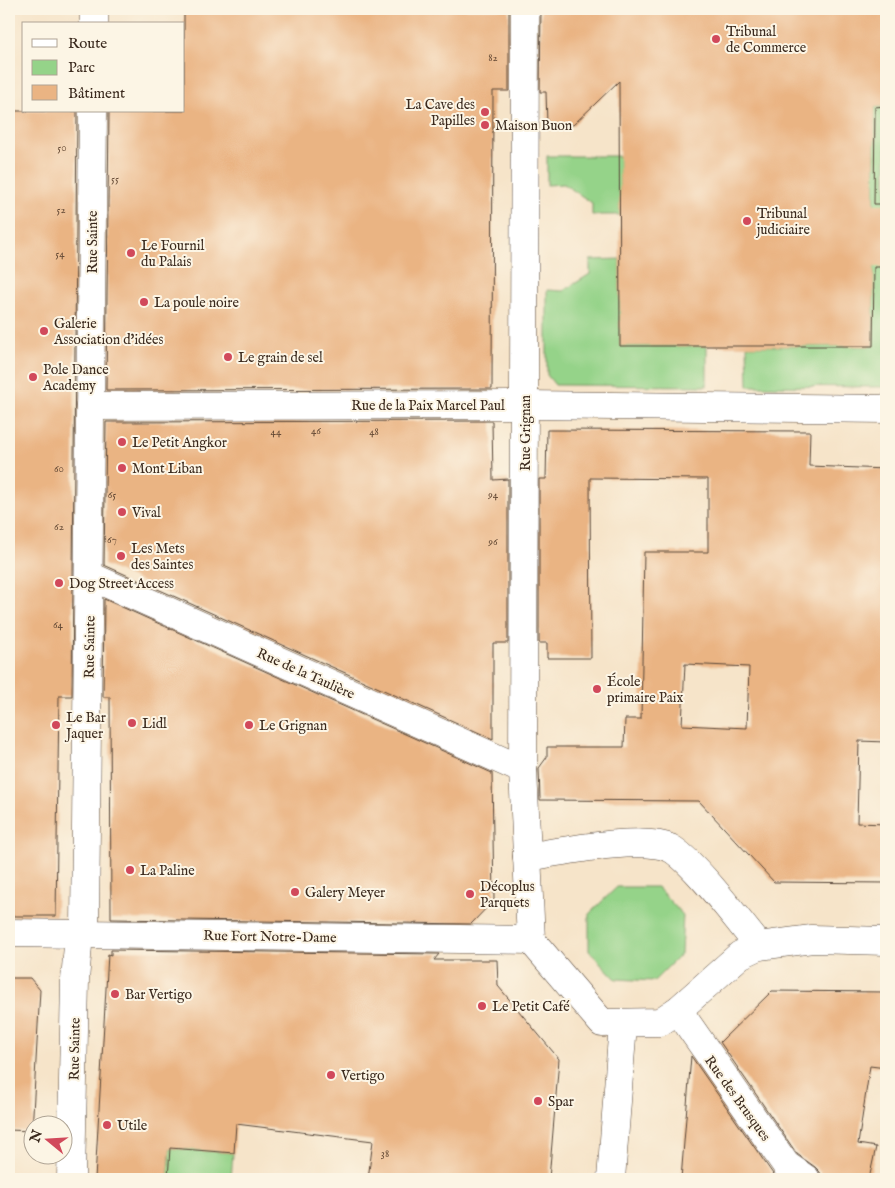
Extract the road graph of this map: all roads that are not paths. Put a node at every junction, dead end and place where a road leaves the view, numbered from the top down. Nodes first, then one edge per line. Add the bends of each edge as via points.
1 (94, 9) edge
2 (525, 9) edge
3 (94, 22) edge
4 (93, 112) edge
5 (525, 405) junction
6 (90, 406) junction
7 (886, 409) edge
8 (90, 576) junction
9 (523, 770) junction
10 (527, 857) junction
11 (9, 933) edge
12 (80, 934) junction
13 (531, 940) junction
14 (886, 940) edge
15 (759, 946) junction
16 (678, 1010) junction
17 (623, 1024) junction
18 (71, 1179) edge
19 (611, 1179) edge
20 (806, 1179) edge

1 - 3 street
2 - 5 street, Rue Grignan
4 - 6 street, Rue Sainte
5 - 6 street, Rue de la Paix Marcel Paul
5 - 7 street, Rue de la Paix Marcel Paul
5 - 9 street, Rue Grignan
6 - 8 street, Rue Sainte
8 - 9 street, Rue de la Taulière
8 - 12 street, Rue Sainte via 85,929
9 - 10 street, Rue Grignan
10 - 13 street, Rue Grignan
10 - 15 street via 645,842 669,848 685,859
11 - 12 street, Rue Fort Notre-Dame
12 - 13 street, Rue Fort Notre-Dame
12 - 18 street, Rue Sainte
13 - 17 street via 602,1023
14 - 15 street via 812,939
15 - 16 street via 722,969
16 - 17 street via 660,1022
16 - 20 street, Rue des Brusques via 786,1165
17 - 19 street

